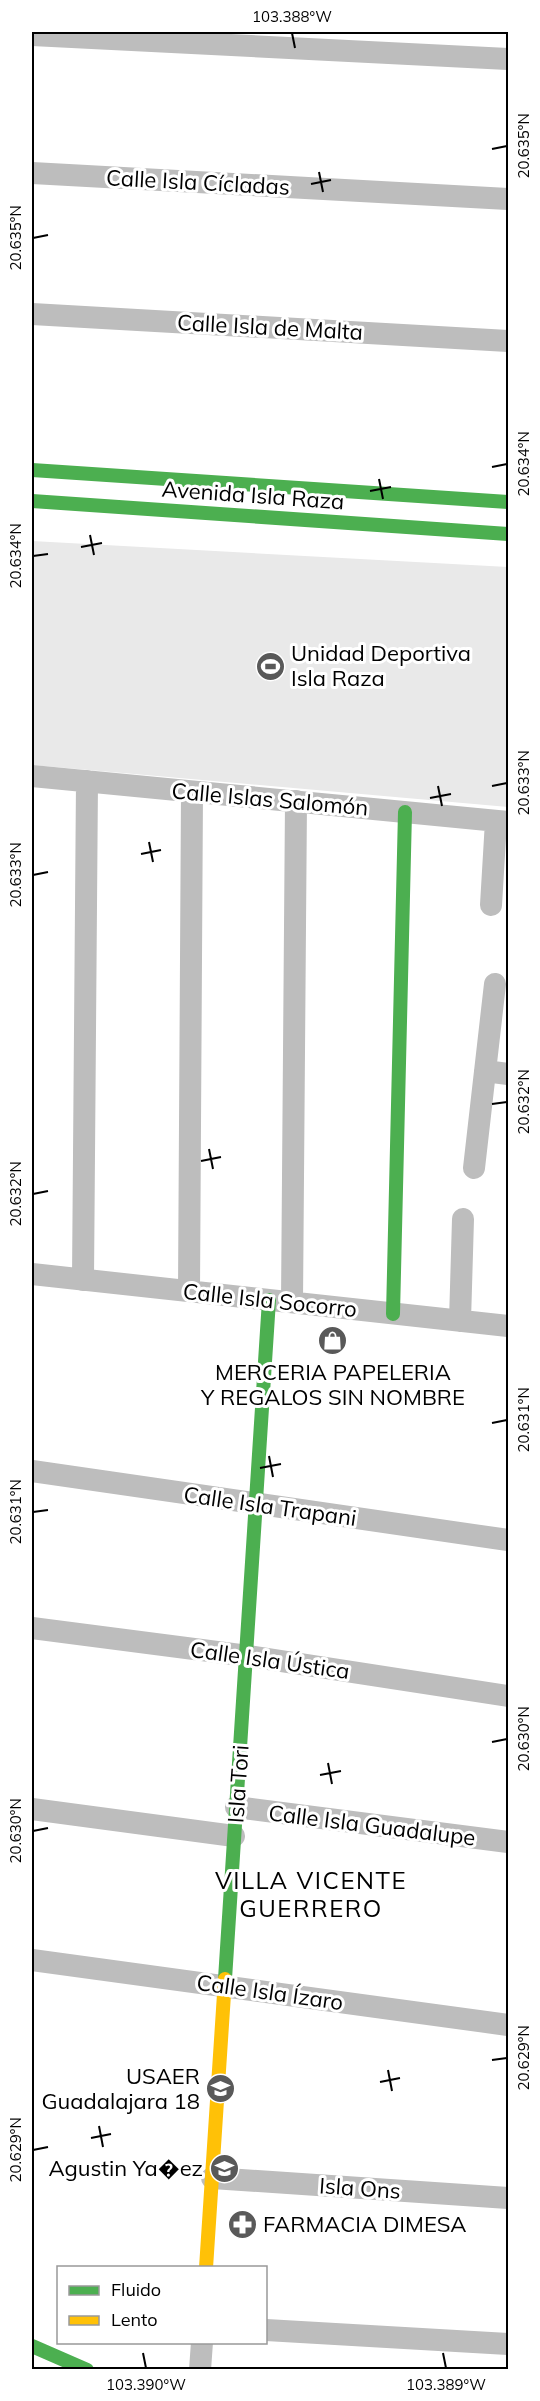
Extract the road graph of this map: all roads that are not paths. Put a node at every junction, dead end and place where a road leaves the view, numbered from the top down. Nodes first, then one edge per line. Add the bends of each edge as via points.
1 (32, 35) edge
2 (508, 59) edge
3 (32, 173) edge
4 (508, 199) edge
5 (32, 314) edge
6 (508, 341) edge
7 (32, 470) edge
8 (32, 501) edge
9 (508, 502) edge
10 (508, 534) edge
11 (32, 776) edge
12 (87, 781) junction
13 (192, 792) junction
14 (296, 801) junction
15 (405, 812) junction
16 (502, 822) edge
17 (491, 905) dead end
18 (495, 984) dead end
19 (485, 1071) junction
20 (508, 1074) edge
21 (474, 1168) dead end
22 (463, 1220) dead end
23 (32, 1274) edge
24 (83, 1280) junction
25 (189, 1291) junction
26 (281, 1301) junction
27 (393, 1314) junction
28 (460, 1321) junction
29 (508, 1326) edge
30 (32, 1471) edge
31 (256, 1505) junction
32 (508, 1540) edge
33 (32, 1628) edge
34 (248, 1656) junction
35 (508, 1696) edge
36 (236, 1807) junction
37 (32, 1809) edge
38 (234, 1836) junction
39 (508, 1842) edge
40 (32, 1960) edge
41 (224, 1986) junction
42 (508, 2025) edge
43 (212, 2178) junction
44 (508, 2198) edge
45 (206, 2266) edge
46 (267, 2330) edge
47 (202, 2344) edge
48 (508, 2344) edge
49 (32, 2346) edge
50 (87, 2370) edge
51 (200, 2370) edge

1 - 2 street
3 - 4 street, Calle Isla Cícladas
5 - 6 street, Calle Isla de Malta
7 - 9 street, Avenida Isla Raza
8 - 10 street, Avenida Isla Raza
11 - 12 street, Calle Islas Salomón
12 - 13 street, Calle Islas Salomón
12 - 24 street
13 - 14 street, Calle Islas Salomón
13 - 25 street
14 - 15 street, Calle Islas Salomón
14 - 26 street
15 - 16 street, Calle Islas Salomón
15 - 27 street
16 - 17 street
18 - 19 street
19 - 20 street
19 - 21 street
22 - 28 street
23 - 24 street, Calle Isla Socorro
24 - 25 street, Calle Isla Socorro
25 - 26 street, Calle Isla Socorro
26 - 27 street, Calle Isla Socorro
26 - 31 street, Isla Tori
27 - 28 street, Calle Isla Socorro
28 - 29 street, Calle Isla Socorro
30 - 31 street, Calle Isla Trapani
31 - 32 street, Calle Isla Trapani
31 - 34 street, Isla Tori
33 - 34 street, Calle Isla Ústica
34 - 35 street, Calle Isla Ústica
34 - 36 street, Isla Tori
36 - 38 street, Isla Tori
36 - 39 street, Calle Isla Guadalupe
37 - 38 street
38 - 41 street, Isla Tori
40 - 41 street, Calle Isla Ízaro
41 - 42 street, Calle Isla Ízaro
41 - 43 street, Isla Tori
43 - 44 street, Isla Ons
43 - 45 street, Isla Tori
46 - 48 street
47 - 51 street
49 - 50 street

